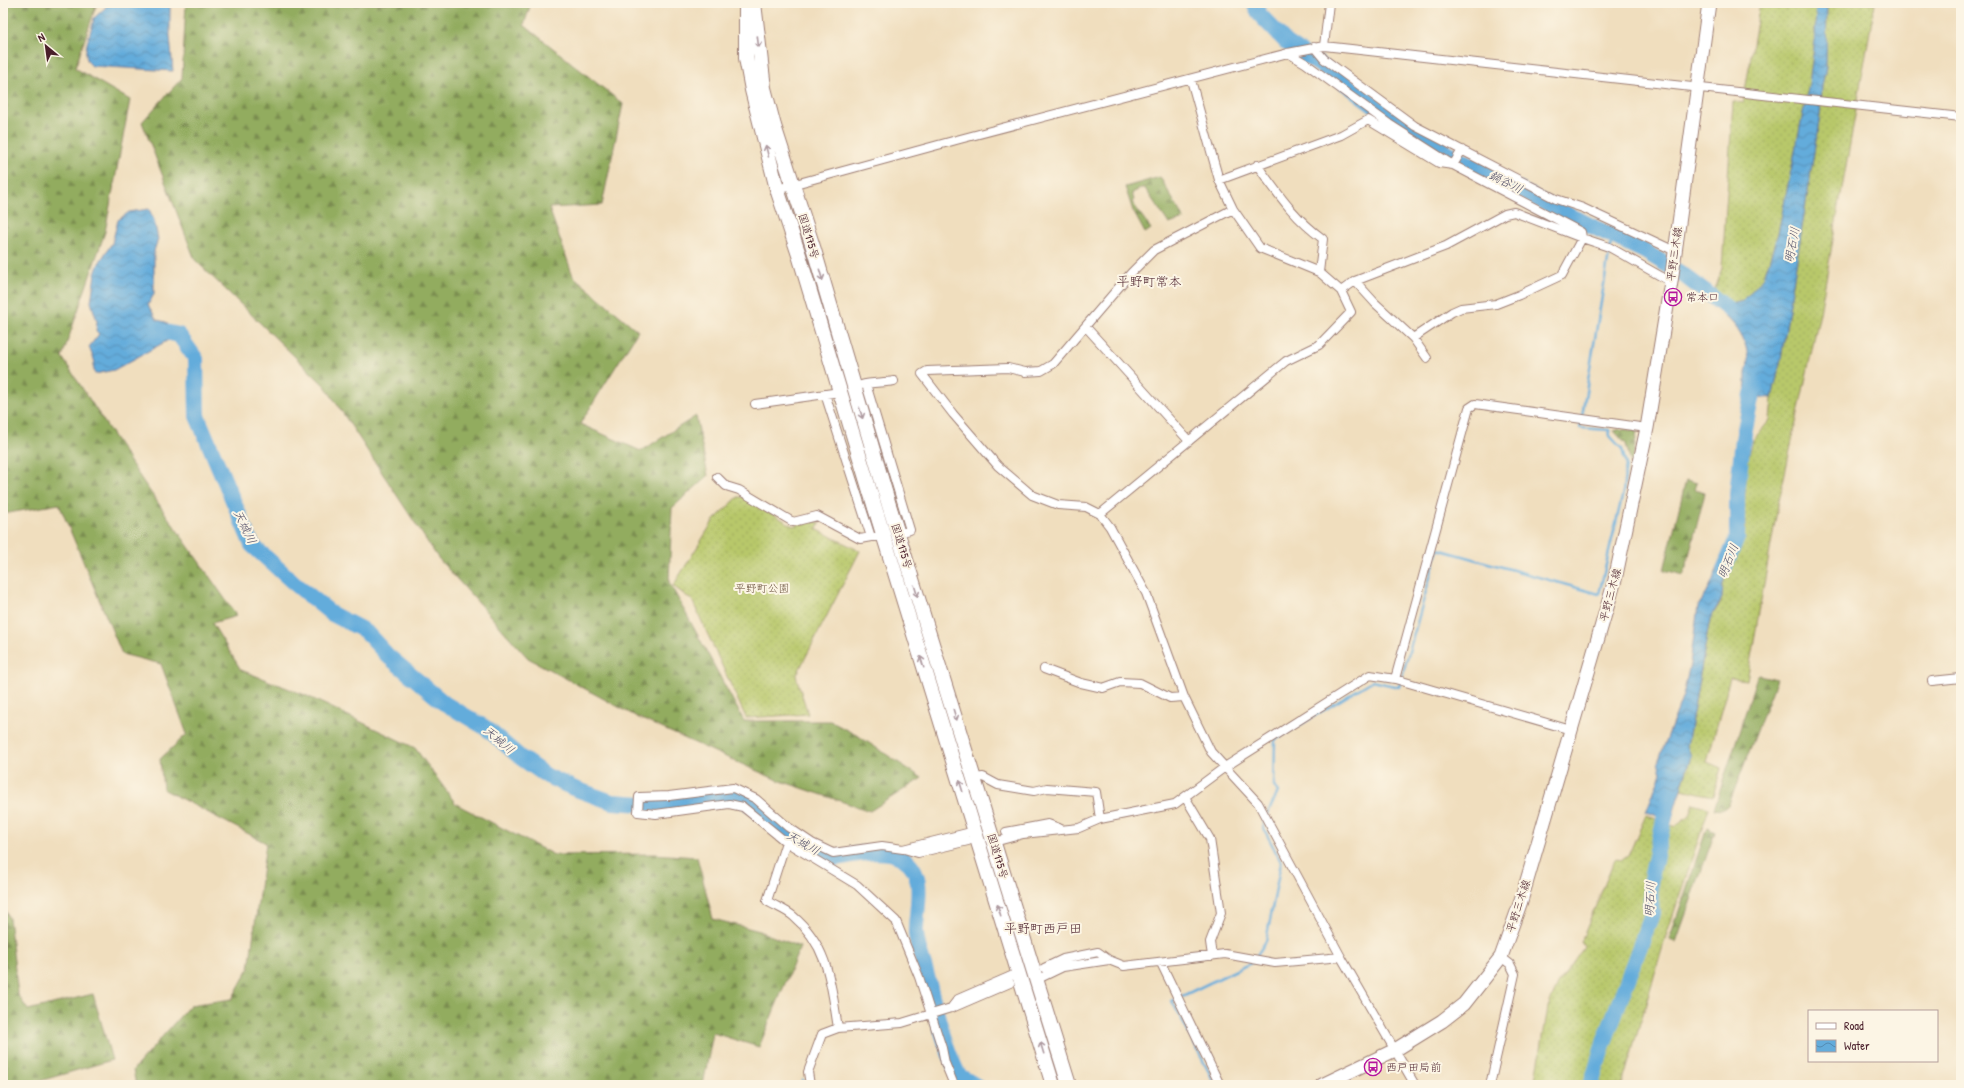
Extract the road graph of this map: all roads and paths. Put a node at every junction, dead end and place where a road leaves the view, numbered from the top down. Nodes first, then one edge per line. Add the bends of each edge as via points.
1 (746, 3) edge
2 (754, 3) edge
3 (1329, 3) edge
4 (1709, 3) edge
5 (1324, 46) junction
6 (1314, 48) junction
7 (1288, 53) junction
8 (1191, 80) junction
9 (1698, 89) junction
10 (1961, 117) edge
11 (1462, 150) junction
12 (1453, 165) junction
13 (1257, 166) junction
14 (1218, 180) junction
15 (792, 184) junction
16 (777, 189) junction
17 (1233, 209) junction
18 (1582, 238) junction
19 (1674, 254) junction
20 (1318, 272) junction
21 (1671, 279) junction
22 (1355, 281) junction
23 (1341, 290) junction
24 (1086, 327) junction
25 (1413, 338) junction
26 (1426, 358) dead end
27 (894, 381) dead end
28 (859, 386) junction
29 (840, 392) junction
30 (825, 394) junction
31 (755, 404) dead end
32 (1647, 428) junction
33 (1189, 441) junction
34 (717, 477) dead end
35 (1100, 514) junction
36 (877, 536) junction
37 (1044, 669) dead end
38 (1961, 678) edge
39 (1395, 679) junction
40 (1932, 681) dead end
41 (1184, 697) junction
42 (1571, 730) junction
43 (1225, 767) junction
44 (974, 778) junction
45 (1185, 797) junction
46 (1100, 819) junction
47 (1062, 829) junction
48 (1006, 832) dead end
49 (971, 836) junction
50 (786, 842) junction
51 (994, 842) junction
52 (812, 843) junction
53 (903, 849) junction
54 (806, 854) junction
55 (1212, 956) junction
56 (1341, 956) junction
57 (1500, 957) junction
58 (1109, 960) junction
59 (1161, 963) junction
60 (1044, 968) dead end
61 (1014, 978) junction
62 (1036, 980) junction
63 (951, 1008) junction
64 (931, 1014) junction
65 (838, 1028) junction
66 (1395, 1050) junction
67 (810, 1085) edge
68 (954, 1085) edge
69 (1053, 1085) edge
70 (1069, 1085) edge
71 (1220, 1085) edge
72 (1322, 1085) edge
73 (1415, 1085) edge
74 (1490, 1085) edge

16 -> 1 highway, 国道175号 via 746,58
2 -> 15 highway, 国道175号 via 764,88
3 - 5 street
4 - 9 main road, 平野三木線
5 - 6 street
5 - 9 street
6 - 7 street
6 - 11 street via 1324,59 1416,126
7 - 8 street
7 - 12 street via 1389,124
8 - 14 street
8 - 15 street via 960,138
9 - 10 street
9 - 19 main road, 平野三木線
11 - 12 street
11 - 19 street via 1556,199 1583,208
12 - 13 street via 1438,163 1368,120 1341,135
12 - 18 street via 1581,232
13 - 14 street
13 - 20 street via 1290,212 1323,239
14 - 17 street
15 - 16 street
15 -> 28 highway, 国道175号
16 - 29 highway, 国道175号
17 - 20 street via 1260,248
17 - 24 street via 1154,250 1131,273
18 - 21 street via 1609,246
18 - 22 street via 1514,212 1505,214 1446,246
18 - 25 street via 1562,275 1496,304 1457,310
19 - 21 main road, 平野三木線
20 - 23 street
21 - 32 main road, 平野三木線
22 - 23 street
22 - 25 street
23 - 33 street via 1351,312 1319,345 1286,361
24 - 33 street
24 - 35 street via 1053,364 1041,371 1025,372 1008,368 927,371 922,374 998,466 1032,495 1058,505 1086,507
25 - 26 street
27 - 28 street
28 -> 44 highway, 国道175号 via 898,533
29 - 30 street
29 - 36 highway, 国道175号
30 - 31 street
30 - 36 street
32 - 39 street via 1475,404 1469,408
32 - 42 main road, 平野三木線 via 1615,580
33 - 35 street
34 - 36 street via 726,486 739,490 793,522 816,516 860,539
35 - 41 street via 1110,527 1146,593
49 -> 36 highway, 国道175号
37 - 41 street via 1103,688 1120,682 1140,683 1170,698
38 - 40 street
39 - 42 street
39 - 43 street via 1370,675
41 - 43 street via 1211,752
42 - 57 main road, 平野三木線 via 1521,901
43 - 45 street
43 - 56 street via 1258,803
44 - 46 street via 983,777 998,785 1034,791 1047,788 1096,792
44 - 51 highway, 国道175号
45 - 46 street via 1175,804
45 - 55 street via 1210,839 1221,913 1210,942
46 - 47 street via 1080,828
47 - 48 street via 1048,824
47 - 51 street via 1023,834
49 - 53 street
49 - 53 street via 918,853
61 -> 49 highway, 国道175号
50 - 52 street via 743,807 729,804 656,814 638,812 639,797 733,788 756,799
50 - 54 street
50 - 65 street via 767,901 793,916 819,945 828,967
51 - 62 highway, 国道175号
52 - 53 street via 833,853 882,846
52 - 54 street
54 - 64 street via 857,885 896,921
55 - 56 street via 1225,954 1275,963
55 - 59 street
56 - 66 street
57 - 66 main road, 平野三木線 via 1464,1004
57 - 74 street via 1510,964 1515,974
58 - 59 street via 1124,966
58 - 60 street via 1098,952 1063,959
58 - 62 street via 1063,967
59 - 71 street
61 - 63 street
61 - 63 street via 958,999
69 -> 61 highway, 国道175号
62 - 70 highway, 国道175号
63 - 64 street
64 - 65 street via 902,1023
64 - 68 street
65 - 67 street via 822,1034 808,1072
66 - 72 main road, 平野三木線
66 - 73 street

